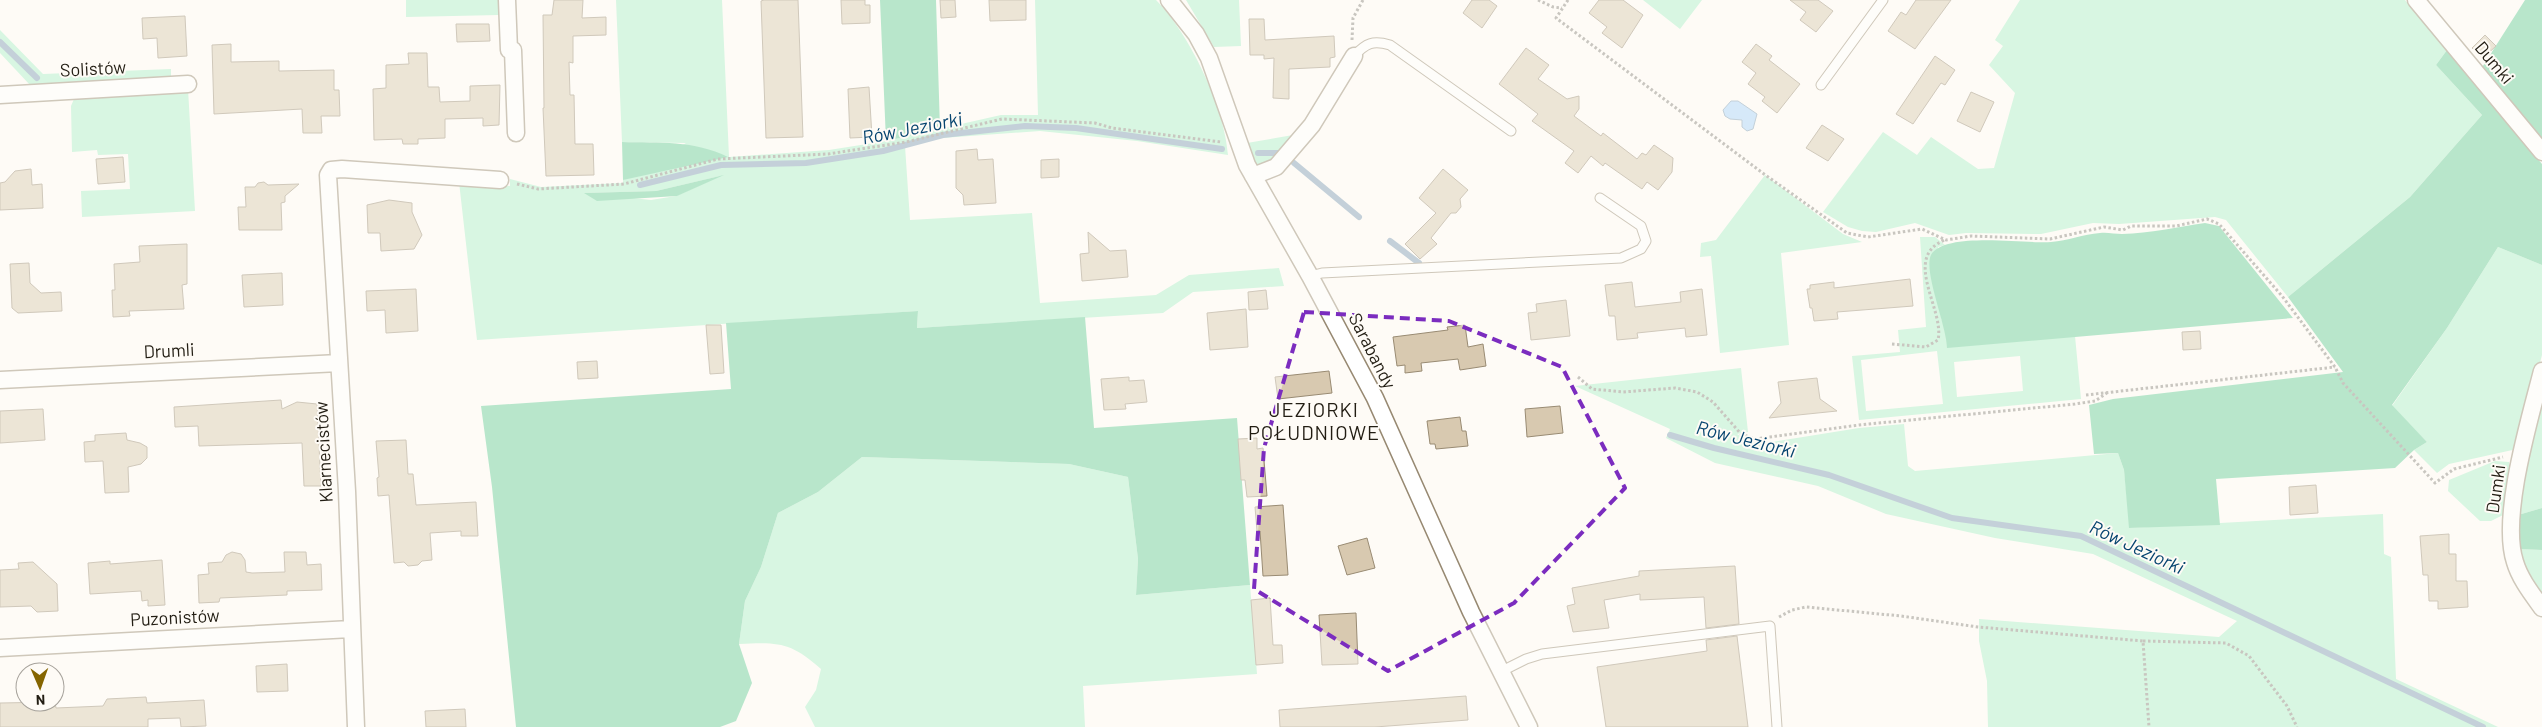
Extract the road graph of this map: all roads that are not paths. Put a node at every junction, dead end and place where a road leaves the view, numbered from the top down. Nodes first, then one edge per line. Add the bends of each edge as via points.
1 (508, 0) edge
2 (1170, 0) edge
3 (1883, 0) edge
4 (2416, 0) edge
5 (1354, 56) joint
6 (188, 84) dead end
7 (1821, 85) dead end
8 (0, 95) edge
9 (1511, 131) dead end
10 (516, 133) dead end
11 (2542, 152) edge
12 (1253, 176) junction
13 (500, 180) road end
14 (1600, 198) dead end
15 (1310, 276) junction
16 (339, 363) junction
17 (2542, 371) edge
18 (0, 380) edge
19 (2542, 608) edge
20 (351, 629) junction
21 (0, 648) edge
22 (1500, 672) junction
23 (356, 727) edge
24 (1529, 727) edge
25 (1777, 727) edge

1 - 10 street
2 - 12 street, Sarabandy via 1196,34 1209,58
3 - 7 lane
4 - 11 street, Dumki
5 - 9 lane via 1366,44 1376,41 1390,45
5 - 12 street via 1312,125 1276,167
6 - 8 street, Solistów
12 - 15 street, Sarabandy
13 - 16 street, Klarnecistów via 331,170 328,175
14 - 15 lane via 1641,226 1646,241 1642,249 1621,258
15 - 22 street, Sarabandy via 1374,398
16 - 18 street, Drumli
16 - 20 street, Klarnecistów
17 - 19 street, Dumki via 2520,457 2511,522 2515,563
20 - 21 street, Puzonistów
20 - 23 street, Klarnecistów
22 - 24 street, Sarabandy
22 - 25 lane via 1526,658 1542,654 1770,626

